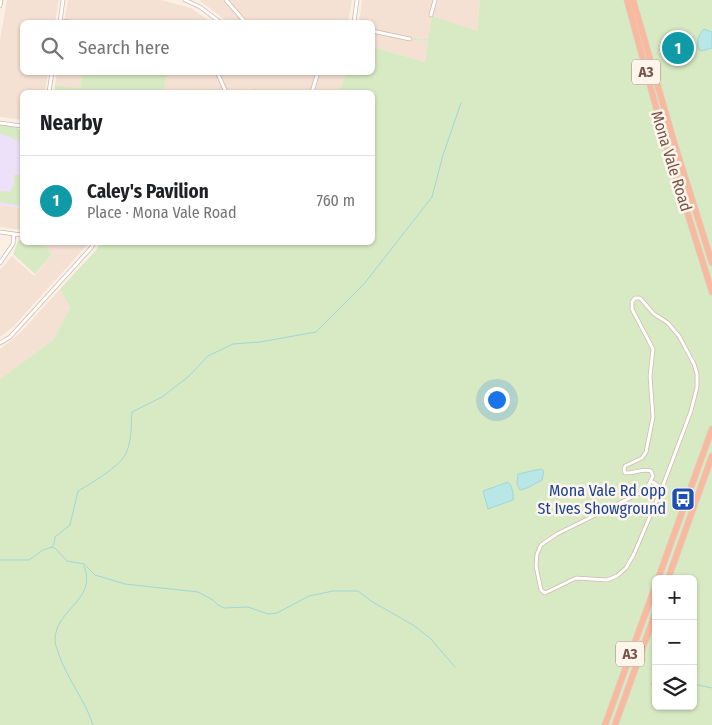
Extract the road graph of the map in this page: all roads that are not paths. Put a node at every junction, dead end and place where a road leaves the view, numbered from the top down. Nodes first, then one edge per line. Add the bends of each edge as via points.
1 (1, 0) edge
2 (63, 0) edge
3 (185, 0) edge
4 (226, 0) edge
5 (358, 0) edge
6 (435, 0) edge
7 (627, 0) edge
8 (633, 0) edge
9 (0, 6) edge
10 (431, 15) dead end
11 (60, 20) edge
12 (217, 20) edge
13 (243, 20) edge
14 (356, 20) edge
15 (375, 32) edge
16 (410, 39) dead end
17 (52, 75) edge
18 (218, 75) edge
19 (317, 75) edge
20 (49, 90) edge
21 (225, 90) edge
22 (313, 90) edge
23 (0, 123) edge
24 (20, 126) edge
25 (0, 232) edge
26 (14, 234) junction
27 (20, 235) edge
28 (92, 245) edge
29 (0, 263) edge
30 (712, 264) edge
31 (712, 292) edge
32 (0, 343) edge
33 (712, 429) edge
34 (712, 456) edge
35 (651, 481) junction
36 (662, 488) junction
37 (659, 575) edge
38 (669, 575) edge
39 (652, 595) edge
40 (653, 620) edge
41 (605, 725) edge
42 (615, 725) edge

1 - 9 street
2 - 11 street
3 - 12 street
4 - 13 street
5 - 14 street
6 - 10 street
7 - 31 highway, Mona Vale Road / A3 via 666,144
8 - 30 highway, Mona Vale Road / A3
15 - 16 street
17 - 20 street
18 - 21 street
19 - 22 street
23 - 24 street
25 - 26 street
26 - 27 street
26 - 29 street via 12,244
28 - 32 street via 10,337
33 - 37 highway
34 - 38 highway
35 - 36 street
35 - 36 street via 634,497 541,545 536,566 541,590 550,592 576,578 607,580 626,568
35 - 36 street via 651,471 628,474 624,470 646,452 653,417 650,376 653,349 632,309 636,298 645,302 679,336 697,374 694,404
39 - 41 highway, A3
40 - 42 highway, A3

